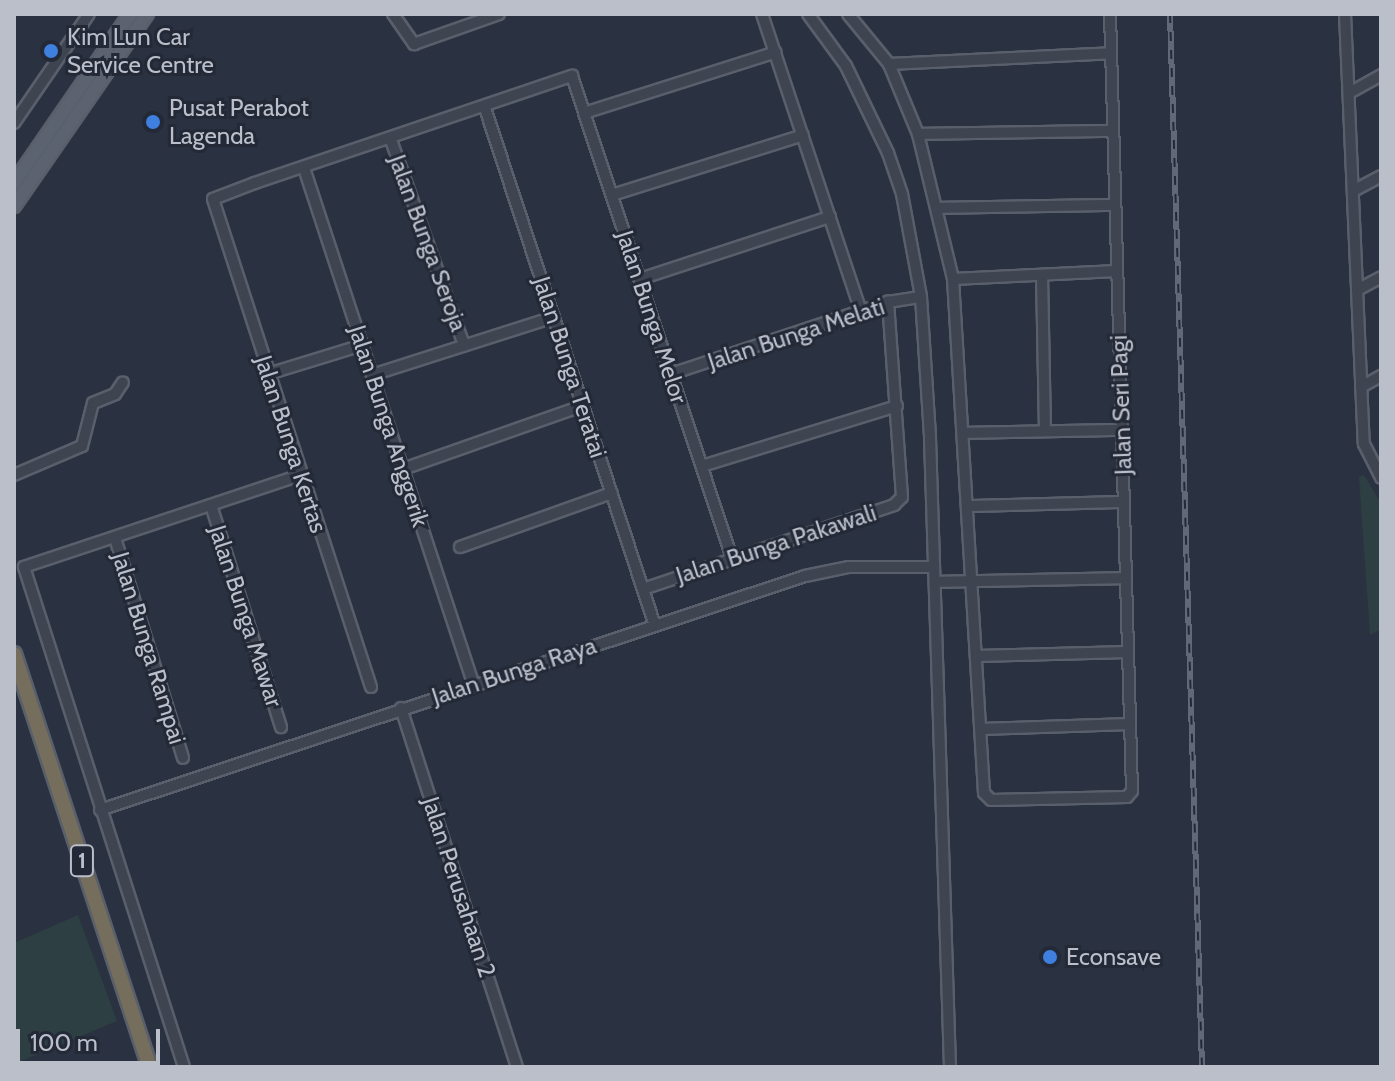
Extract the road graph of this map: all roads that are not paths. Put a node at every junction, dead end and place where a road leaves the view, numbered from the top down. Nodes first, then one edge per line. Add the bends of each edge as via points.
1 (89, 14) edge
2 (393, 14) edge
3 (762, 14) edge
4 (848, 14) edge
5 (1110, 14) edge
6 (1345, 14) edge
7 (496, 15) edge
8 (138, 16) edge
9 (814, 16) edge
10 (776, 52) junction
11 (1111, 53) junction
12 (889, 64) junction
13 (1381, 75) edge
14 (1349, 93) junction
15 (485, 108) junction
16 (584, 113) junction
17 (14, 123) edge
18 (1113, 131) junction
19 (918, 134) junction
20 (803, 135) junction
21 (391, 140) junction
22 (304, 168) junction
23 (1381, 176) edge
24 (14, 183) edge
25 (1353, 191) junction
26 (612, 195) junction
27 (1115, 205) junction
28 (14, 206) edge
29 (937, 208) junction
30 (830, 217) junction
31 (1117, 271) junction
32 (1042, 275) junction
33 (1381, 277) edge
34 (640, 279) junction
35 (953, 279) junction
36 (1357, 290) junction
37 (921, 297) junction
38 (888, 302) junction
39 (861, 311) junction
40 (554, 317) junction
41 (362, 345) junction
42 (464, 345) junction
43 (268, 374) junction
44 (671, 374) junction
45 (372, 375) junction
46 (1381, 376) edge
47 (123, 382) dead end
48 (1361, 387) junction
49 (897, 406) junction
50 (579, 407) dead end
51 (1122, 430) junction
52 (1045, 431) junction
53 (964, 433) junction
54 (702, 466) junction
55 (403, 469) junction
56 (14, 475) edge
57 (301, 475) junction
58 (1381, 478) edge
59 (612, 493) junction
60 (1124, 502) junction
61 (211, 505) junction
62 (968, 506) junction
63 (115, 538) junction
64 (460, 547) dead end
65 (732, 558) junction
66 (934, 567) junction
67 (1126, 578) junction
68 (972, 580) junction
69 (935, 582) junction
70 (643, 589) junction
71 (655, 626) junction
72 (1128, 652) junction
73 (14, 654) edge
74 (977, 656) junction
75 (473, 683) junction
76 (371, 687) dead end
77 (401, 708) junction
78 (1130, 724) junction
79 (281, 727) dead end
80 (981, 729) junction
81 (183, 758) dead end
82 (100, 810) junction
83 (150, 1067) edge
84 (184, 1067) edge
85 (517, 1067) edge
86 (950, 1067) edge

1 - 17 street
2 - 7 street via 414,44
3 - 10 street
4 - 12 street
5 - 11 street, Jalan Seri Pagi
6 - 14 street
8 - 24 main road
8 - 28 main road
9 - 37 street via 846,66 888,153 905,207
10 - 16 street
10 - 20 street
11 - 12 street
11 - 18 street, Jalan Seri Pagi
12 - 19 street
13 - 14 street
14 - 25 street
15 - 16 street, Jalan Bunga Melor via 572,76
15 - 21 street
15 - 40 street, Jalan Bunga Teratai
16 - 26 street, Jalan Bunga Melor
18 - 19 street
18 - 27 street, Jalan Seri Pagi
19 - 29 street
20 - 26 street
20 - 30 street
21 - 22 street
21 - 42 street, Jalan Bunga Seroja
22 - 41 street, Jalan Bunga Anggerik
22 - 43 street, Jalan Bunga Kertas via 213,199
23 - 25 street
25 - 36 street
26 - 34 street, Jalan Bunga Melor
27 - 29 street
27 - 31 street, Jalan Seri Pagi
29 - 35 street
30 - 34 street
30 - 39 street
31 - 32 street
31 - 51 street, Jalan Seri Pagi
32 - 35 street
32 - 52 street
33 - 36 street
34 - 44 street, Jalan Bunga Melor
35 - 53 street
36 - 48 street
37 - 38 street, Jalan Bunga Melati
37 - 66 street
38 - 39 street, Jalan Bunga Melati
38 - 49 street, Jalan Bunga Pakawali
39 - 44 street, Jalan Bunga Melati
40 - 42 street
40 - 59 street, Jalan Bunga Teratai
41 - 43 street
41 - 45 street, Jalan Bunga Anggerik
42 - 45 street
43 - 57 street, Jalan Bunga Kertas
44 - 54 street, Jalan Bunga Melor
45 - 55 street, Jalan Bunga Anggerik
46 - 48 street
47 - 56 street via 115,394 93,403 82,446
48 - 58 street via 1364,444
49 - 54 street
49 - 65 street, Jalan Bunga Pakawali via 905,486 894,505
50 - 55 street
51 - 52 street
51 - 60 street, Jalan Seri Pagi
52 - 53 street
53 - 62 street
54 - 65 street, Jalan Bunga Melor
55 - 75 street, Jalan Bunga Anggerik
57 - 61 street
57 - 76 street, Jalan Bunga Kertas
59 - 64 street
59 - 70 street, Jalan Bunga Teratai
60 - 62 street
60 - 67 street, Jalan Seri Pagi
61 - 63 street
61 - 79 street, Jalan Bunga Mawar
62 - 68 street
63 - 81 street, Jalan Bunga Rampai
63 - 82 street via 24,567
65 - 70 street, Jalan Bunga Pakawali
66 - 69 street
66 - 71 street, Jalan Bunga Raya via 849,567 805,576
67 - 68 street
67 - 72 street, Jalan Seri Pagi
68 - 69 street
68 - 74 street
69 - 86 street
70 - 71 street, Jalan Bunga Teratai
71 - 75 street, Jalan Bunga Raya
72 - 74 street
72 - 78 street, Jalan Seri Pagi
73 - 83 highway, 1
74 - 80 street
75 - 77 street, Jalan Bunga Raya
77 - 82 street, Jalan Bunga Raya
77 - 85 street, Jalan Perusahaan 2
78 - 80 street
78 - 80 street, Jalan Seri Pagi via 1130,795 987,798
82 - 84 street

